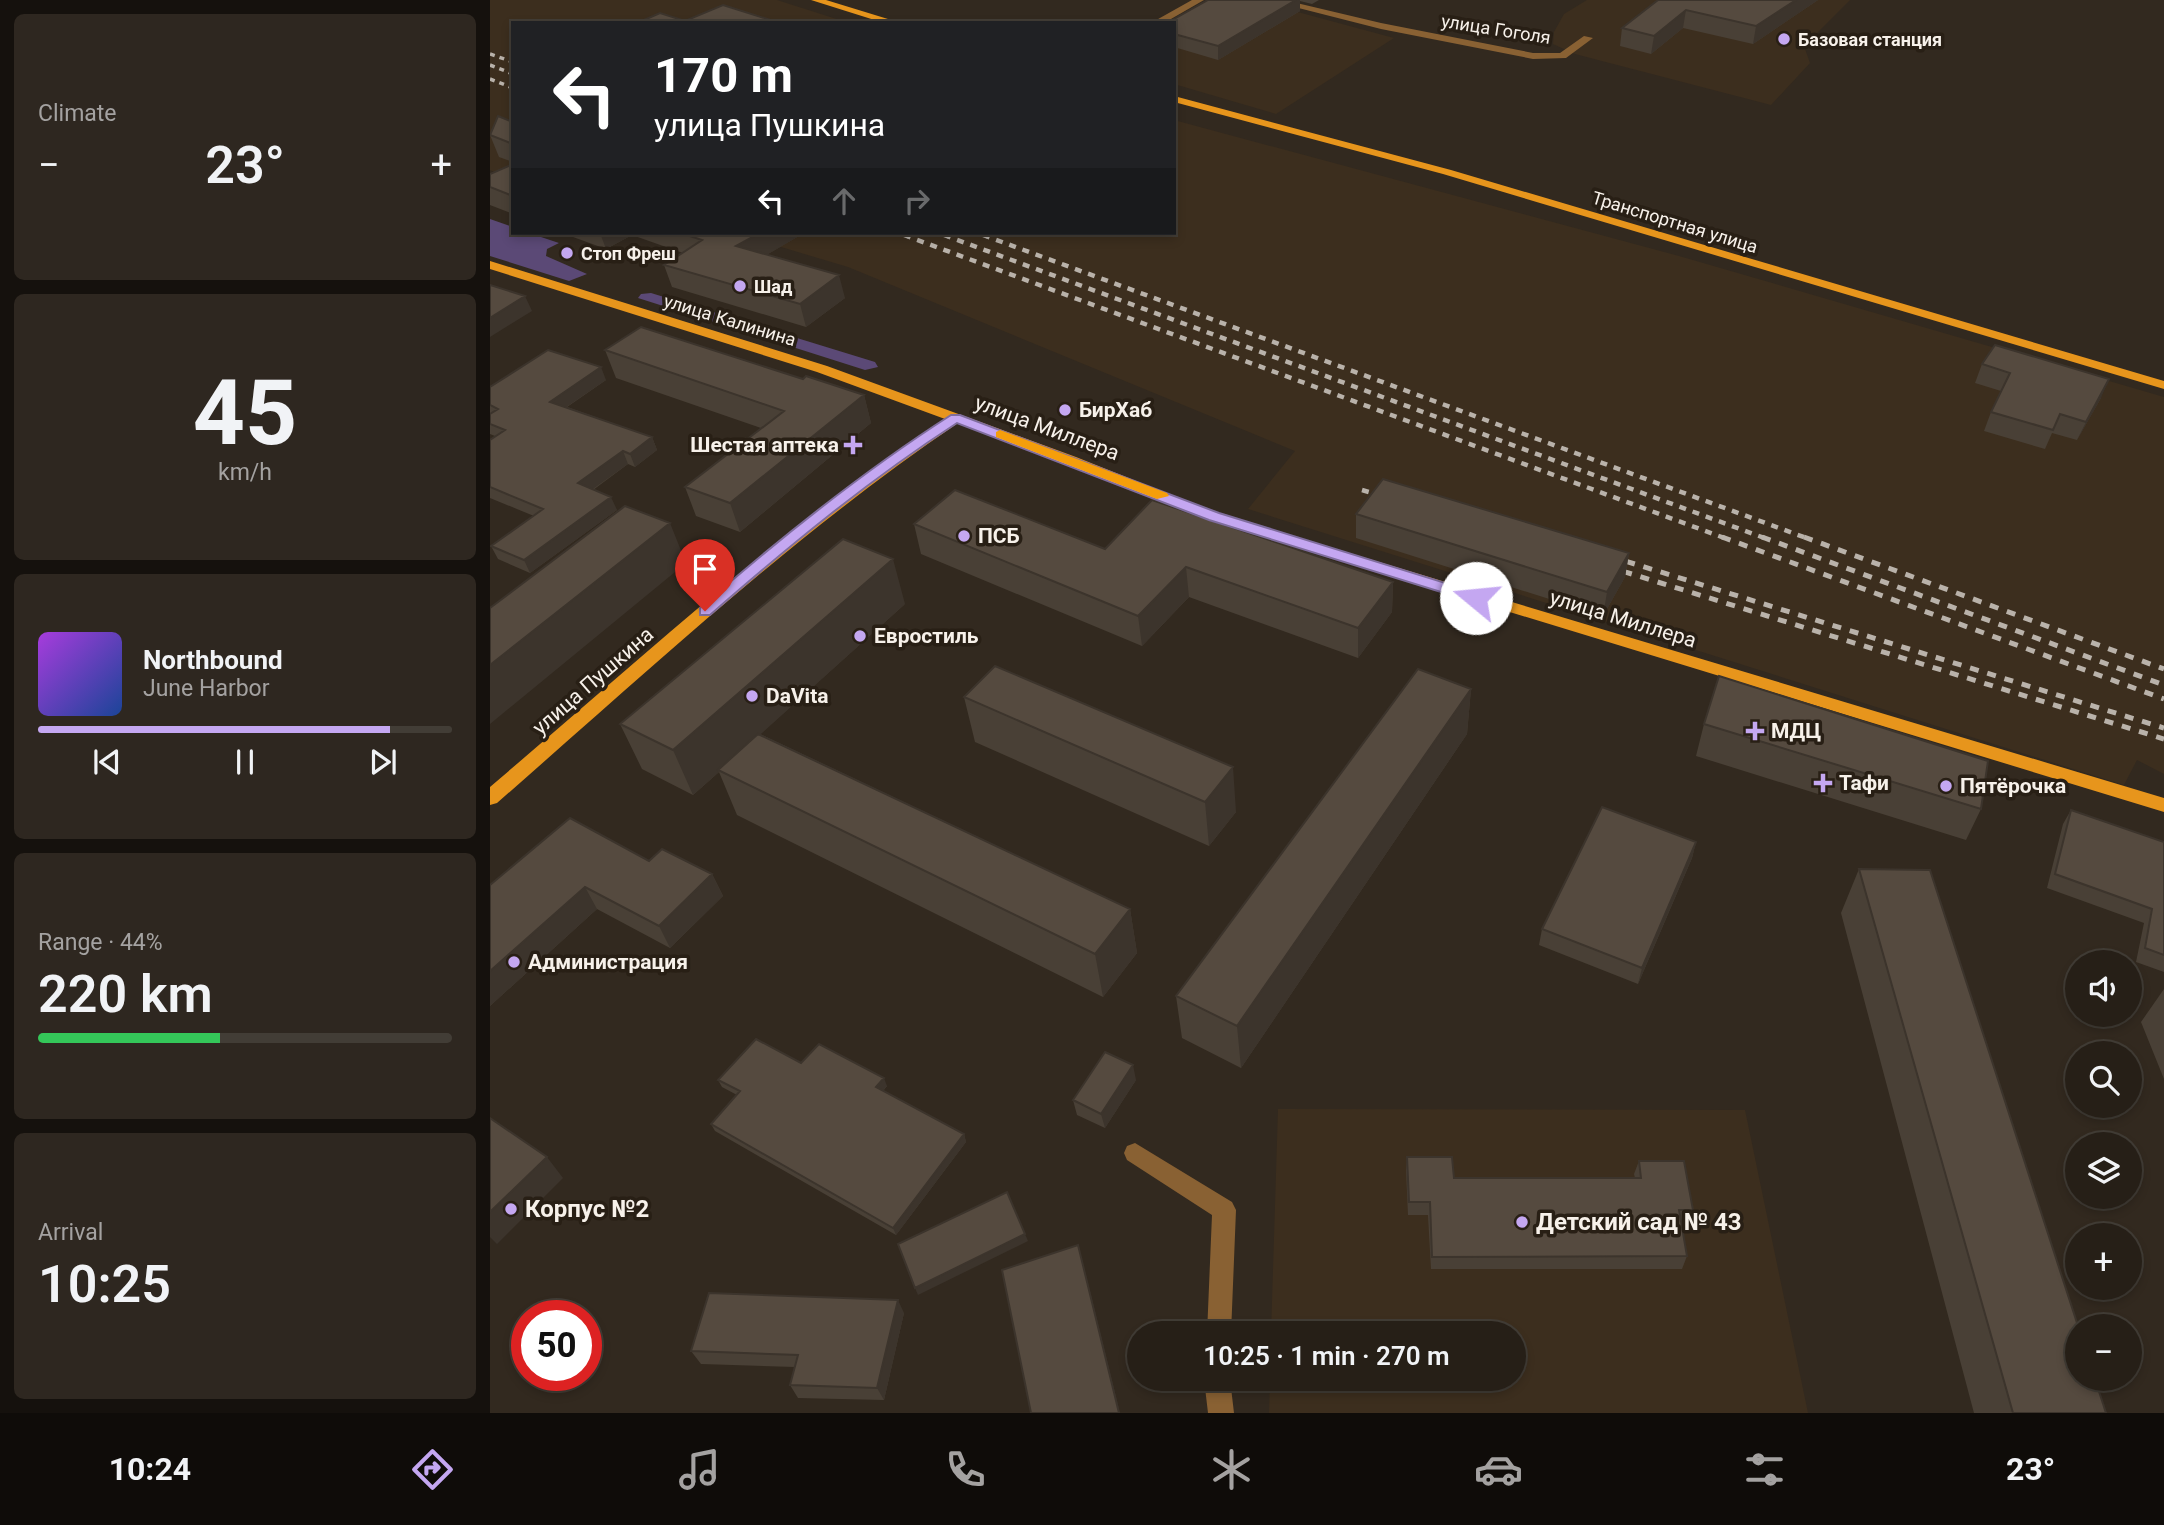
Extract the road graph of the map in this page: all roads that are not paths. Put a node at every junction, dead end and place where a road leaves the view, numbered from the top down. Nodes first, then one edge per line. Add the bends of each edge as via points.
1 (816, 0) edge
2 (1199, 0) edge
3 (1272, 0) edge
4 (889, 21) edge
5 (1160, 21) edge
6 (1588, 38) dead end
7 (1176, 100) edge
8 (490, 265) edge
9 (2164, 386) edge
10 (956, 418) junction
11 (490, 798) edge
12 (2164, 805) edge
13 (1135, 1153) dead end
14 (1220, 1321) edge
15 (1219, 1391) edge
16 (1222, 1413) edge

1 - 4 main road
2 - 5 street
3 - 6 street, улица Гоголя via 1533,56 1562,56
7 - 9 main road, Транспортная улица via 1460,176
8 - 10 main road, улица Калинина via 822,369
10 - 11 main road, улица Пушкина via 901,453 784,542
10 - 12 main road, улица Миллера via 1214,517
13 - 14 street via 1224,1210
15 - 16 street

